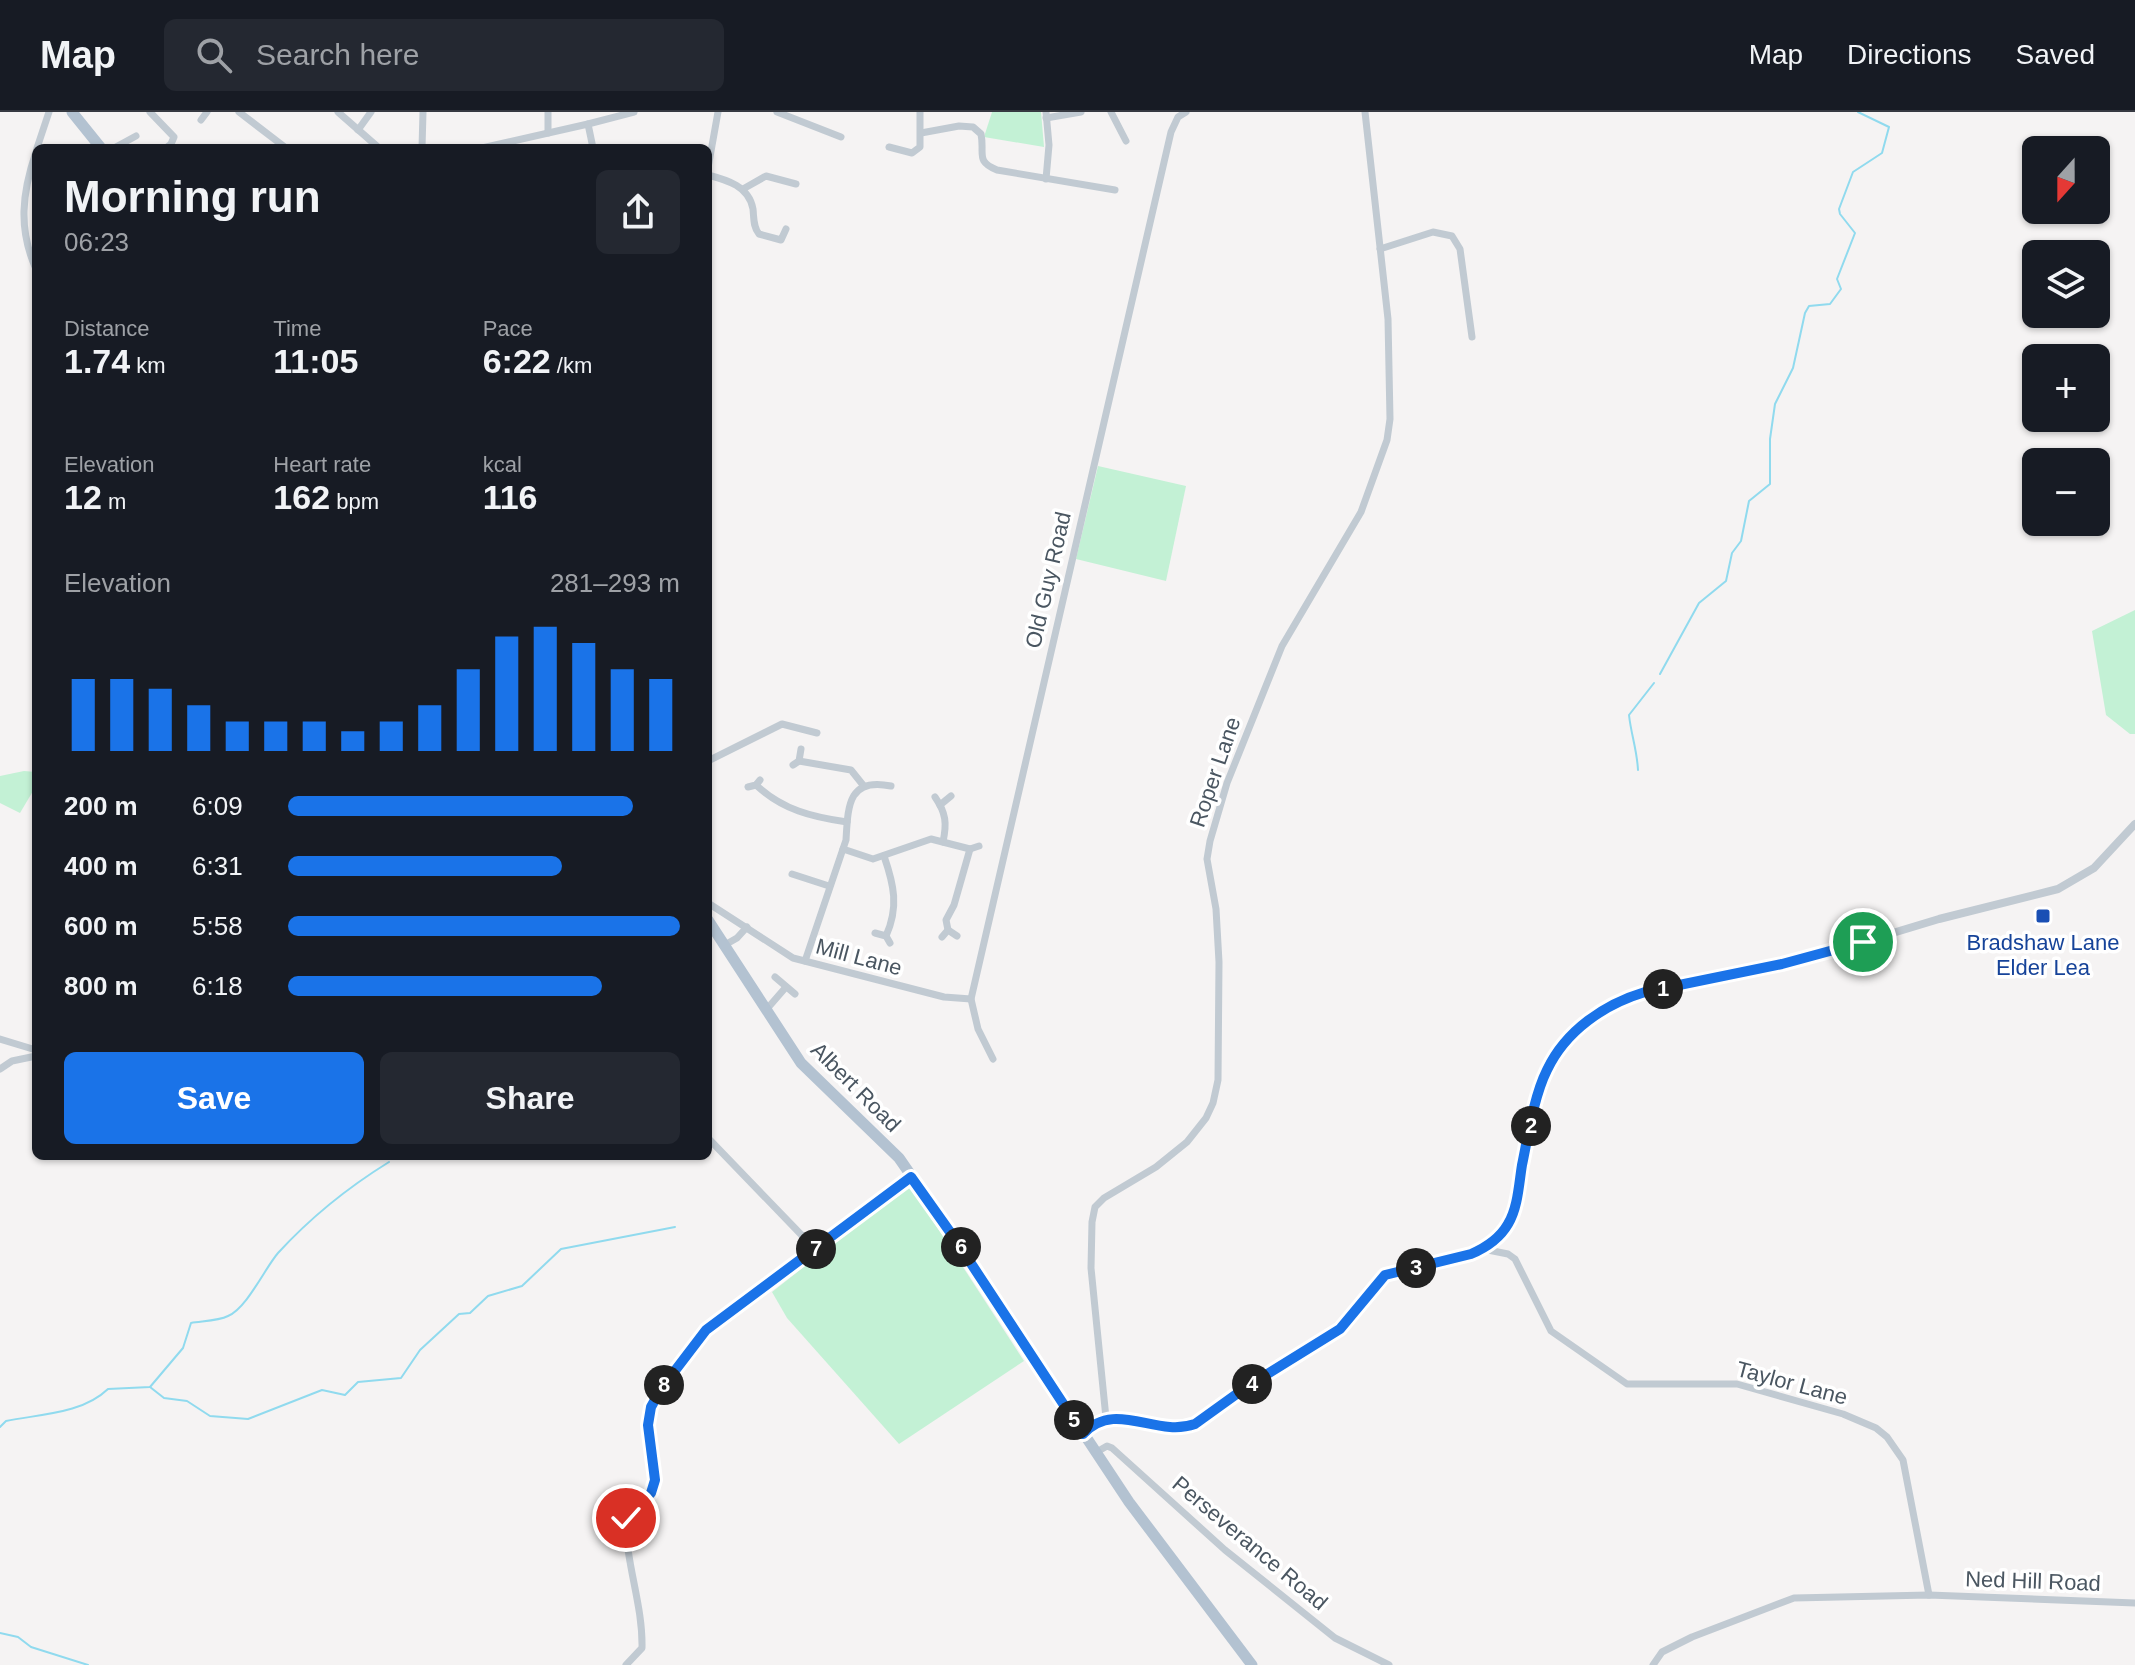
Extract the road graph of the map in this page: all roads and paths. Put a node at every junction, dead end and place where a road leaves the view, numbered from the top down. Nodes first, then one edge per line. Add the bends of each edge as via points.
1 (49, 112) edge
2 (72, 112) edge
3 (150, 112) edge
4 (207, 112) edge
5 (239, 112) edge
6 (338, 112) edge
7 (371, 112) edge
8 (423, 112) edge
9 (548, 112) edge
10 (634, 112) edge
11 (718, 112) edge
12 (780, 112) edge
13 (920, 112) edge
14 (1081, 112) edge
15 (1111, 112) edge
16 (1186, 112) edge
17 (1365, 112) edge
18 (1046, 115) edge
19 (201, 120) dead end
20 (588, 124) junction
21 (358, 130) junction
22 (548, 133) junction
23 (921, 133) junction
24 (136, 136) dead end
25 (841, 137) dead end
26 (1126, 141) dead end
27 (39, 144) edge
28 (98, 144) edge
29 (121, 144) edge
30 (170, 144) edge
31 (281, 144) edge
32 (374, 144) edge
33 (422, 144) edge
34 (500, 144) edge
35 (592, 144) edge
36 (712, 146) edge
37 (889, 147) dead end
38 (32, 168) edge
39 (712, 177) edge
40 (1046, 179) junction
41 (796, 184) dead end
42 (743, 189) junction
43 (1115, 190) dead end
44 (786, 229) dead end
45 (1380, 249) junction
46 (32, 259) edge
47 (1480, 315) dead end
48 (1469, 316) junction
49 (1472, 337) dead end
50 (817, 733) dead end
51 (801, 749) dead end
52 (712, 759) edge
53 (755, 784) dead end
54 (863, 785) junction
55 (885, 788) dead end
56 (951, 796) dead end
57 (935, 797) dead end
58 (940, 805) junction
59 (847, 822) junction
60 (2135, 824) edge
61 (943, 842) junction
62 (979, 846) dead end
63 (843, 849) junction
64 (970, 849) junction
65 (884, 856) junction
66 (792, 874) dead end
67 (829, 886) junction
68 (712, 905) edge
69 (712, 927) edge
70 (747, 927) junction
71 (875, 933) dead end
72 (957, 936) dead end
73 (723, 946) junction
74 (805, 961) junction
75 (775, 977) dead end
76 (786, 987) junction
77 (795, 994) dead end
78 (971, 999) junction
79 (766, 1010) junction
80 (0, 1039) edge
81 (32, 1051) edge
82 (32, 1054) edge
83 (993, 1059) dead end
84 (0, 1069) edge
85 (712, 1142) edge
86 (750, 1164) dead end
87 (740, 1171) junction
88 (911, 1177) junction
89 (815, 1249) junction
90 (1483, 1249) junction
91 (1106, 1418) junction
92 (1083, 1434) junction
93 (1095, 1453) junction
94 (1929, 1595) junction
95 (2135, 1603) edge
96 (626, 1665) edge
97 (1252, 1665) edge
98 (1389, 1665) edge
99 (1653, 1665) edge

1 - 27 street
2 - 28 main road
3 - 30 street via 174,137
4 - 19 street
5 - 31 street
6 - 21 street
7 - 21 street
8 - 33 street
9 - 22 street
10 - 20 street
11 - 36 street
12 - 25 street
13 - 23 street
14 - 18 street
15 - 26 street
16 - 78 street, Old Guy Road via 1171,132
17 - 45 street, Roper Lane
18 - 40 street
20 - 22 street
20 - 35 street
21 - 32 street
22 - 34 street
23 - 37 street via 920,147 912,153
23 - 40 street via 973,127 981,134 985,165
24 - 29 street
38 - 46 street via 22,223
39 - 42 street
40 - 43 street
41 - 42 street via 766,176
42 - 44 street via 759,234 781,243
45 - 48 street via 1433,232 1452,236 1460,249
45 - 91 street, Roper Lane via 1388,319 1387,440 1361,512 1282,646 1236,757 1210,841 1207,859 1219,962 1218,1080 1213,1103 1187,1142 1095,1207 1091,1268
47 - 48 street
48 - 49 street
50 - 52 street via 782,724
51 - 54 street via 796,763 851,770
53 - 59 street via 790,810
54 - 55 street via 874,782
54 - 59 street via 852,799
56 - 58 street
57 - 58 street
58 - 61 street via 947,824
59 - 63 street
60 - 90 street via 2094,868 2058,889 1810,958 1645,992 1606,1007 1581,1027 1546,1070 1513,1214
61 - 64 street
61 - 65 street via 922,840
62 - 64 street
63 - 65 street via 873,859
63 - 67 street
64 - 72 street via 946,920 945,933
65 - 71 street via 894,888 893,922 888,939
66 - 67 street
67 - 74 street
68 - 70 street, Mill Lane
69 - 73 main road, Albert Road
70 - 73 street
70 - 74 street, Mill Lane
73 - 79 main road, Albert Road
74 - 78 street, Mill Lane via 944,997
75 - 76 street
76 - 77 street
76 - 79 street
78 - 83 street, Old Guy Road
79 - 88 main road, Albert Road via 801,1063 897,1156
80 - 81 street
82 - 84 street
85 - 87 street
86 - 87 street
87 - 89 street
88 - 89 street
88 - 92 main road, Albert Road
89 - 96 street via 706,1330 651,1407 655,1480 651,1493 626,1518 642,1648
90 - 91 street via 1385,1275 1340,1329 1195,1424 1177,1428
90 - 94 street, Taylor Lane via 1515,1259 1551,1331 1627,1384 1737,1384 1876,1428 1903,1460
91 - 92 street
92 - 93 main road, Albert Road
93 - 97 main road, Albert Road
93 - 98 street, Perseverance Road via 1112,1448 1225,1550 1335,1638
94 - 95 street, Ned Hill Road
94 - 99 street via 1794,1598 1692,1637 1662,1652

